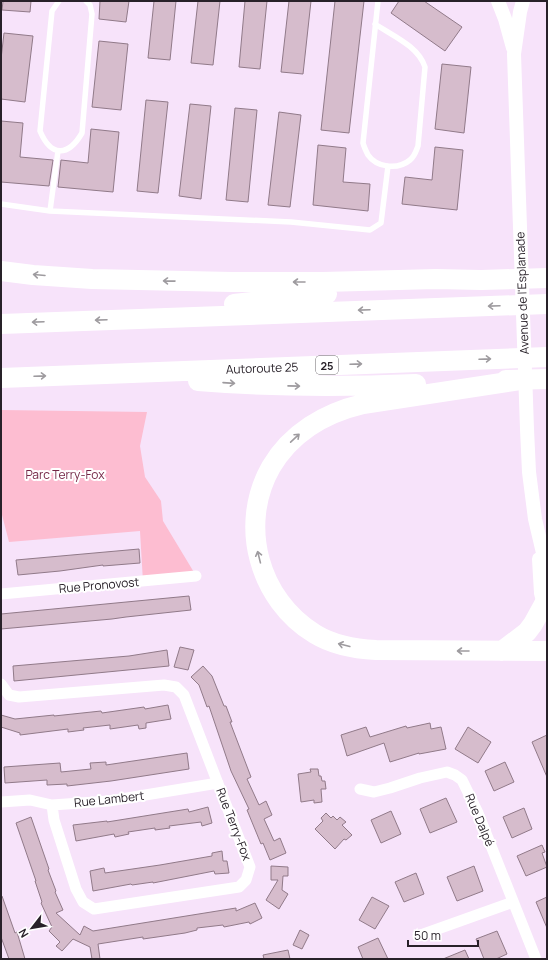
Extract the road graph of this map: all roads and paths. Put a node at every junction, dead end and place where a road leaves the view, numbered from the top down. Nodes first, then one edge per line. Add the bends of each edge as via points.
1 (59, 1) edge
2 (86, 1) edge
3 (378, 1) edge
4 (498, 1) edge
5 (523, 1) edge
6 (375, 24) junction
7 (514, 54) junction
8 (58, 151) junction
9 (388, 166) junction
10 (1, 204) edge
11 (50, 211) junction
12 (1, 270) edge
13 (547, 278) edge
14 (481, 280) junction
15 (547, 304) edge
16 (127, 319) junction
17 (1, 324) edge
18 (547, 357) edge
19 (107, 374) junction
20 (1, 378) edge
21 (547, 379) edge
22 (520, 380) junction
23 (537, 532) junction
24 (547, 570) edge
25 (196, 576) dead end
26 (1, 594) edge
27 (545, 610) edge
28 (502, 651) junction
29 (547, 651) edge
30 (1, 684) edge
31 (218, 783) junction
32 (360, 789) dead end
33 (1, 802) edge
34 (52, 805) junction
35 (513, 902) junction
36 (418, 936) dead end
37 (536, 959) edge

1 - 8 lane via 52,11 40,131 44,141
2 - 8 lane via 92,14 82,133 76,143 68,149
3 - 6 lane
4 - 7 street, Avenue de l'Esplanade
5 - 7 street, Avenue de l'Esplanade
6 - 9 lane via 363,143 372,159
6 - 9 lane via 417,52 425,67 415,155 410,161
7 - 23 street, Avenue de l'Esplanade via 529,472
8 - 11 lane
9 - 11 lane via 382,223 370,230 291,222
10 - 11 lane
14 -> 12 highway via 267,283 148,281 60,277
13 - 14 highway
14 - 16 highway via 265,300
15 -> 16 highway
16 -> 17 highway
19 -> 18 highway, Autoroute 25 / 25
20 -> 19 highway, Autoroute 25 / 25
19 -> 22 highway via 286,386 382,386
21 - 22 highway
28 -> 22 highway via 364,650 319,636 288,612 269,585 256,547 256,517 258,500 268,472 298,435 323,418 377,401
23 - 24 street, Avenue de l'Esplanade
23 - 27 street, Avenue de l'Esplanade via 541,594
25 - 26 street, Rue Pronovost
27 - 28 highway via 527,632
28 - 29 highway
30 - 31 street, Rue Terry-Fox via 9,695 19,697 164,685 176,687 184,695
31 - 34 street, Rue Lambert via 109,801
31 - 34 street, Rue Terry-Fox via 250,867 246,880 239,887 94,910 83,902 76,889 54,820
32 - 35 street, Rue Dalpé via 374,792 447,772 462,780
33 - 34 street, Rue Lambert via 30,800
35 - 36 street
35 - 37 street, Rue Dalpé

